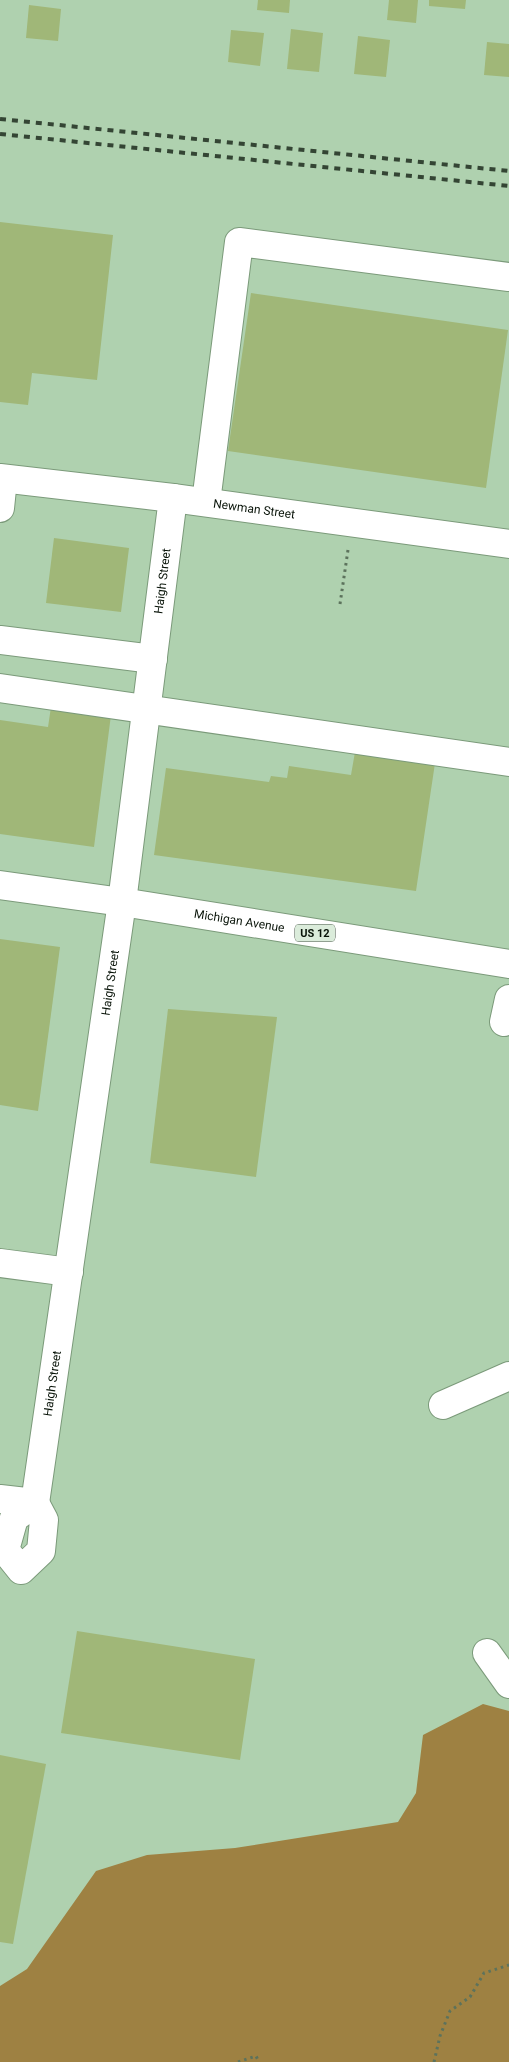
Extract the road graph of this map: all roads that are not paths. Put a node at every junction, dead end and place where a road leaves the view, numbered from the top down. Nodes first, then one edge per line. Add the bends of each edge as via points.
1 (509, 277) edge
2 (1, 478) edge
3 (173, 498) junction
4 (206, 502) junction
5 (0, 508) edge
6 (509, 544) edge
7 (0, 640) edge
8 (153, 660) junction
9 (0, 688) edge
10 (147, 708) junction
11 (509, 762) edge
12 (0, 885) edge
13 (122, 902) junction
14 (509, 964) edge
15 (0, 1263) edge
16 (69, 1272) junction
17 (509, 1376) edge
18 (443, 1405) dead end
19 (0, 1499) edge
20 (487, 1653) dead end
21 (509, 1684) edge

1 - 4 street via 239,242
2 - 3 street, Newman Street
2 - 5 street
3 - 4 street, Newman Street
3 - 8 street, Haigh Street
4 - 6 street, Newman Street
7 - 8 street
8 - 10 street, Haigh Street
9 - 10 street
10 - 11 street
10 - 13 street, Haigh Street
12 - 13 street, Michigan Avenue / US 12
13 - 14 street, Michigan Avenue / US 12
13 - 16 street, Haigh Street
15 - 16 street
16 - 19 street, Haigh Street via 35,1503
17 - 18 street
20 - 21 street

